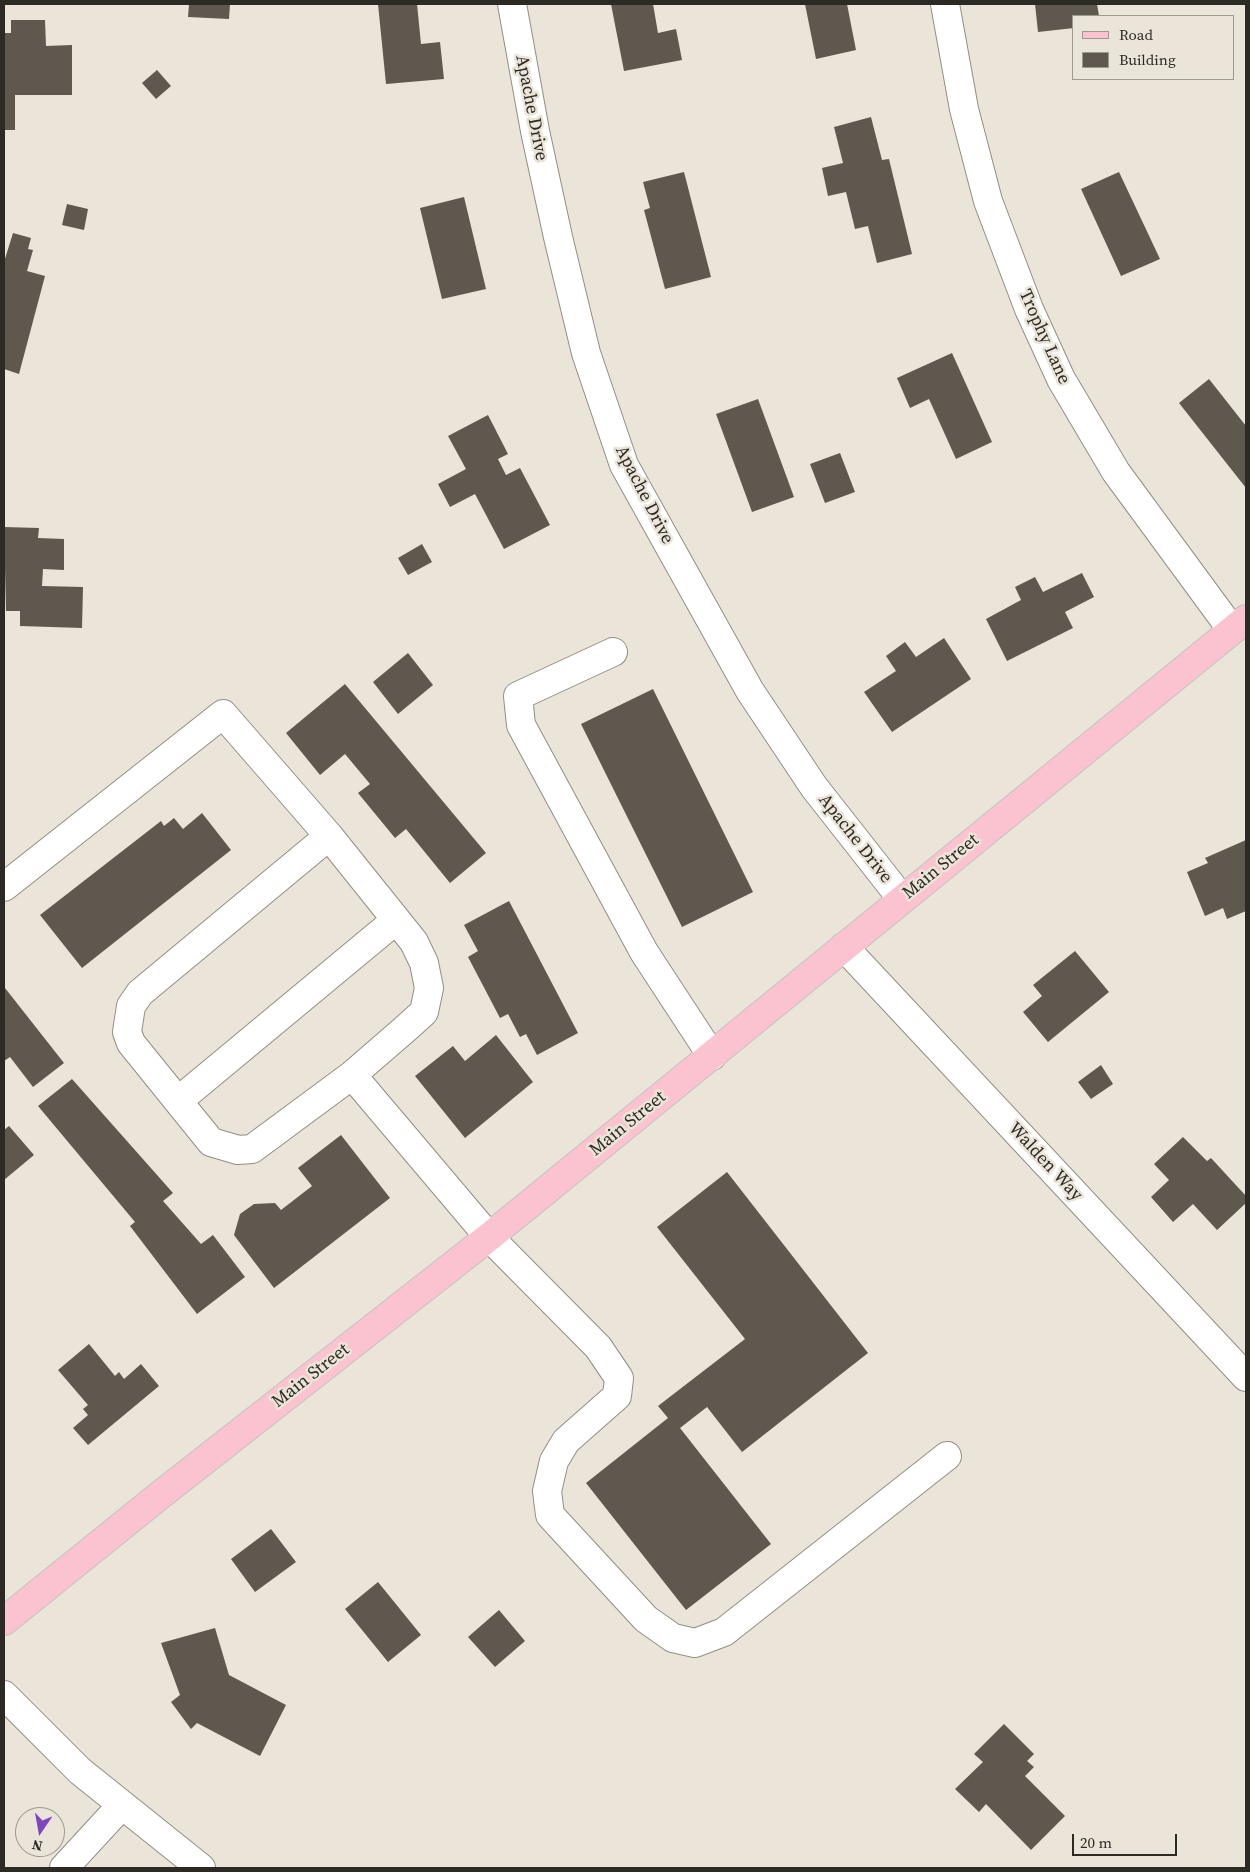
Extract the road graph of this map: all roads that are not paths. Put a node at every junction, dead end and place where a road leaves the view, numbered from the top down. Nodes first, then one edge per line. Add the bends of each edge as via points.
1 (512, 4) edge
2 (945, 4) edge
3 (1239, 624) edge
4 (613, 652) dead end
5 (329, 836) junction
6 (4, 887) edge
7 (902, 899) junction
8 (396, 920) junction
9 (844, 947) junction
10 (712, 1056) junction
11 (352, 1075) junction
12 (178, 1101) junction
13 (490, 1236) junction
14 (1246, 1377) edge
15 (947, 1456) dead end
16 (4, 1621) edge
17 (4, 1695) edge
18 (120, 1806) junction
19 (64, 1868) edge
20 (201, 1868) edge

1 - 7 street, Apache Drive via 560,246 586,353 624,465 750,691 814,787
2 - 3 street, Trophy Lane via 964,109 988,201 1029,309 1061,379 1116,472
3 - 7 main road, Main Street
4 - 10 street via 518,696 521,725 644,952
5 - 6 street via 223,714
5 - 8 street
5 - 12 street via 140,993 131,1006 127,1032 131,1043
7 - 9 main road, Main Street
8 - 11 street via 414,942 424,963 429,988 424,1012
8 - 12 street
9 - 10 main road, Main Street
9 - 14 street, Walden Way
10 - 13 main road, Main Street
11 - 12 street via 252,1149 238,1150 211,1142
11 - 13 street
13 - 15 street via 598,1348 619,1378 617,1396 566,1441 554,1461 547,1491 550,1515 646,1619 673,1638 694,1643 724,1632
13 - 16 main road, Main Street
17 - 18 street via 80,1772
18 - 19 street
18 - 20 street

